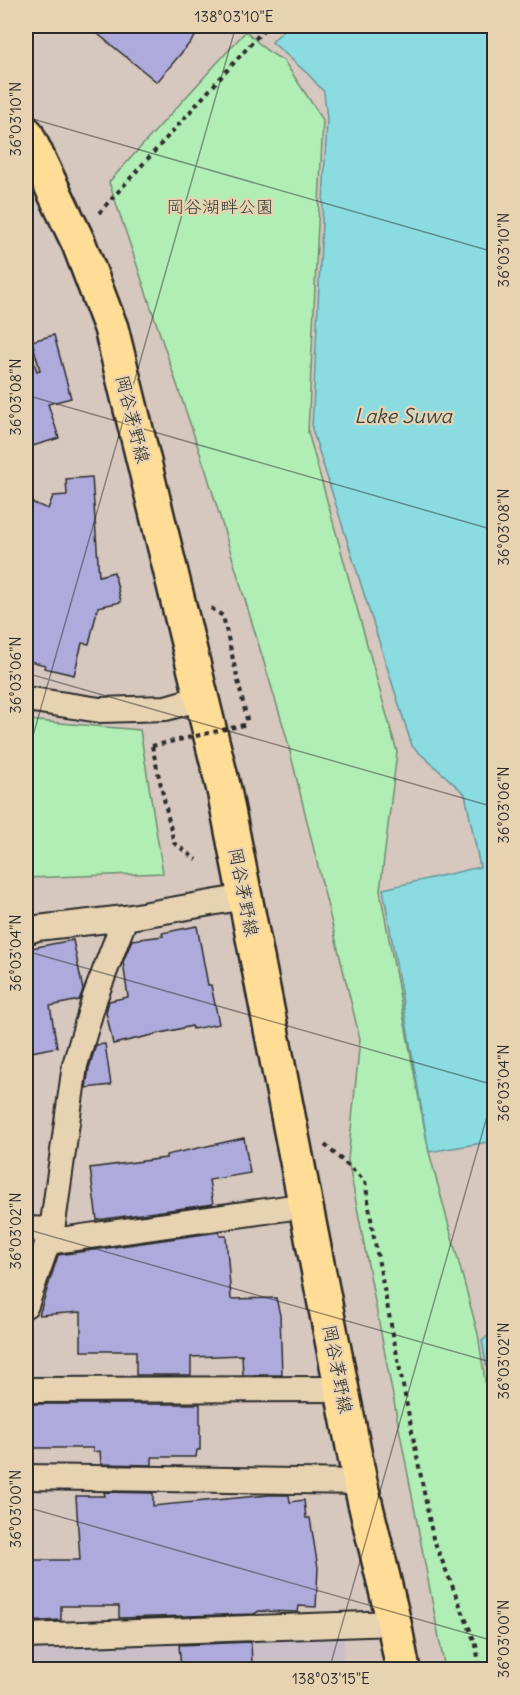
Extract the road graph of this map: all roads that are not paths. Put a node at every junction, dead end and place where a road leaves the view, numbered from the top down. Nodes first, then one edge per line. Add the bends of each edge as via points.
1 (26, 133) edge
2 (201, 698) junction
3 (26, 699) edge
4 (245, 897) junction
5 (124, 918) junction
6 (26, 932) edge
7 (307, 1205) junction
8 (26, 1229) edge
9 (50, 1236) junction
10 (26, 1305) edge
11 (342, 1389) junction
12 (26, 1390) edge
13 (26, 1477) edge
14 (360, 1482) junction
15 (394, 1623) junction
16 (26, 1636) edge
17 (403, 1670) edge

1 - 2 main road, 岡谷茅野線 via 79,244 111,328
2 - 3 street via 166,708 100,710
2 - 4 main road, 岡谷茅野線
4 - 5 street
4 - 7 main road, 岡谷茅野線
5 - 6 street
5 - 9 street via 94,997 75,1065
7 - 9 street
7 - 11 main road, 岡谷茅野線
8 - 9 street
9 - 10 street
11 - 12 street
11 - 14 main road, 岡谷茅野線
13 - 14 street
14 - 15 main road, 岡谷茅野線
15 - 16 street
15 - 17 main road, 岡谷茅野線

